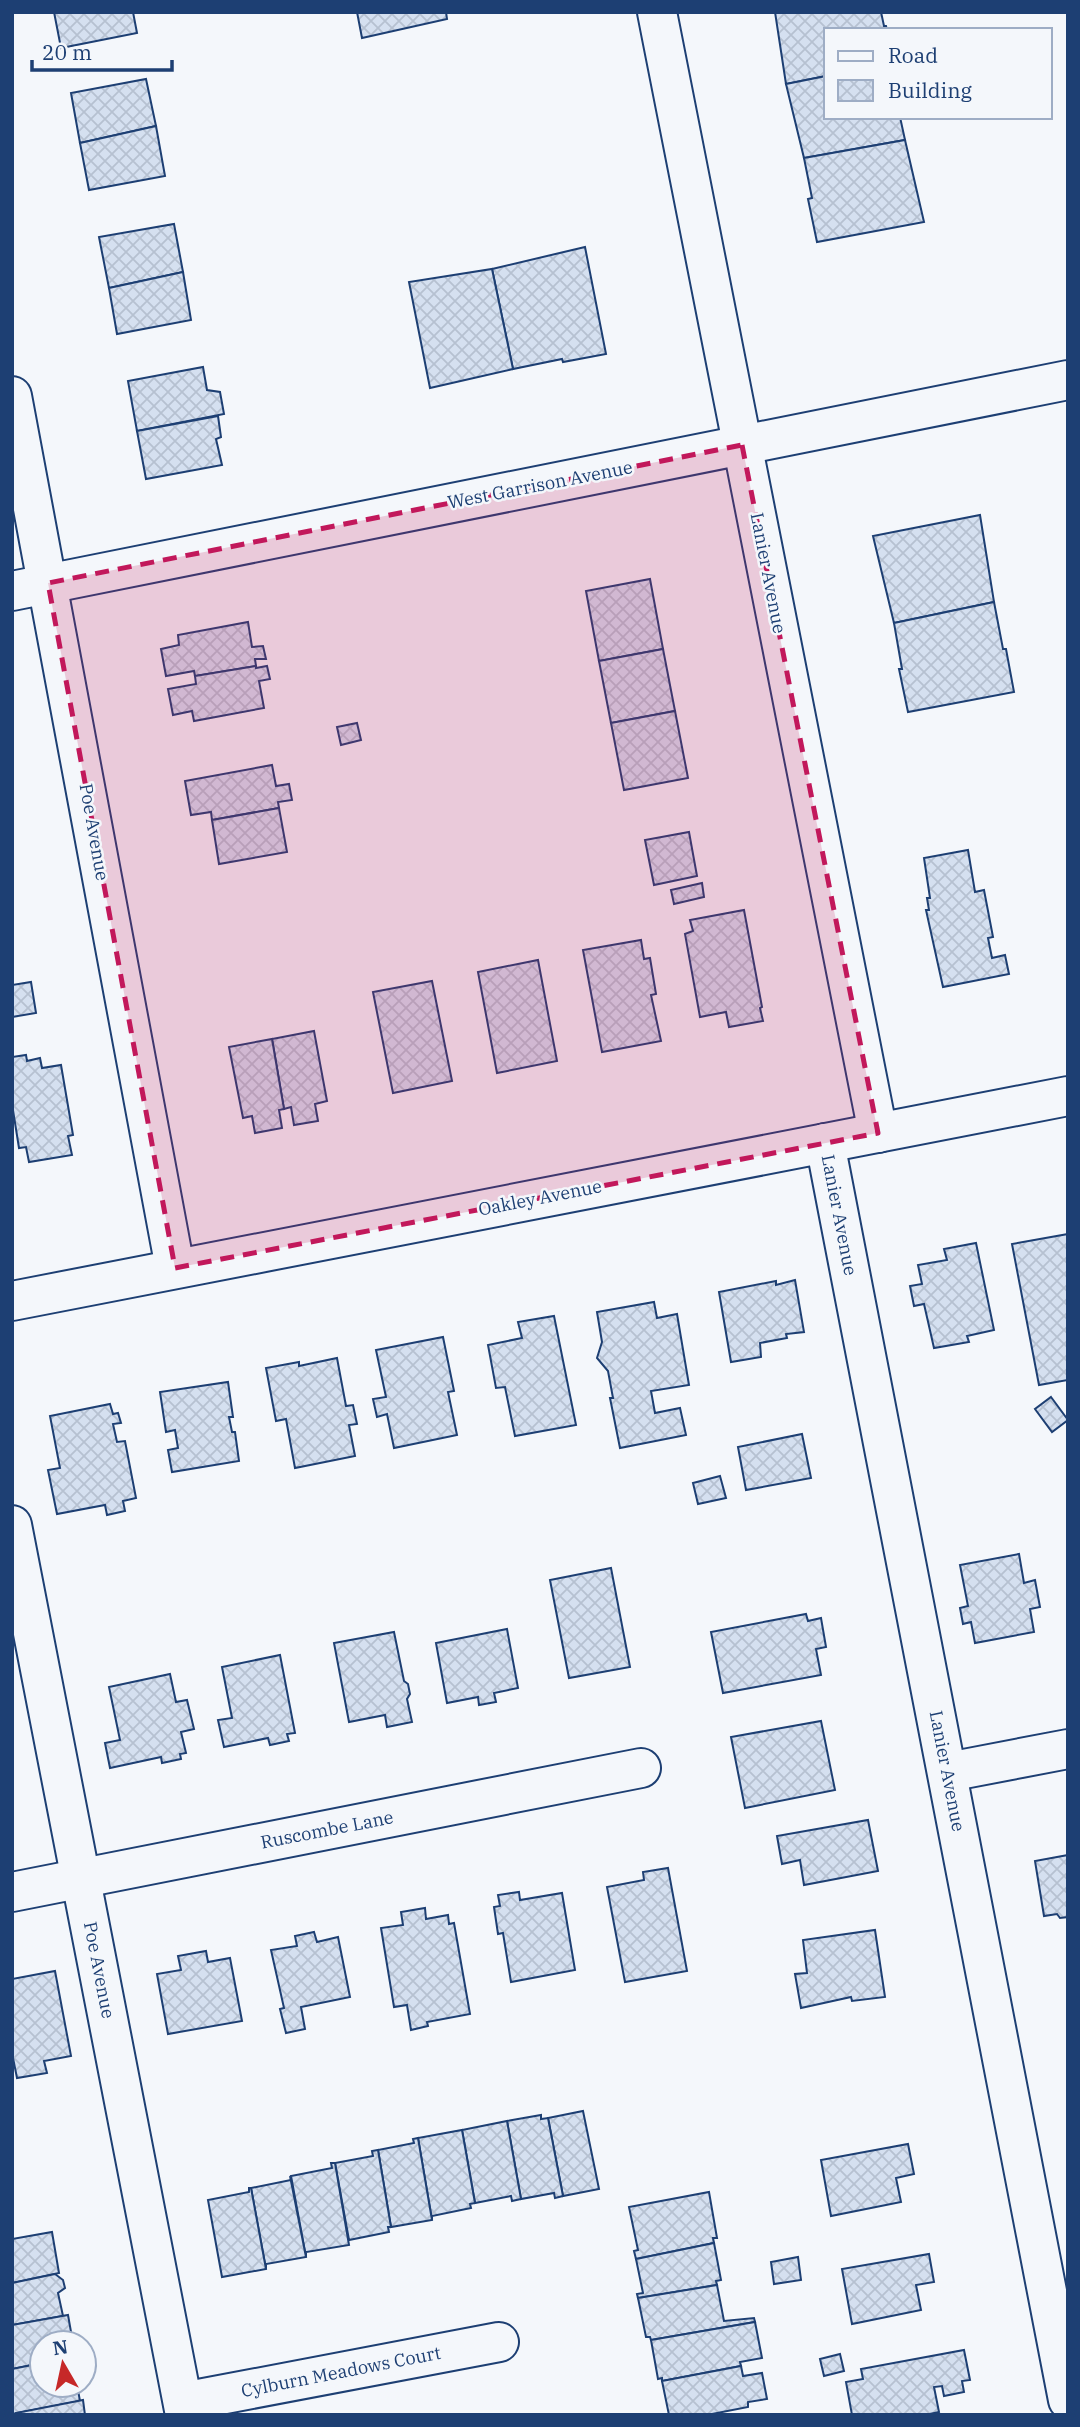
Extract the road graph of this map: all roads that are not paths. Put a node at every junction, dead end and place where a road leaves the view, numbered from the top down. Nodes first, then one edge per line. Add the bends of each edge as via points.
1 (657, 12) edge
2 (1068, 380) edge
3 (12, 396) edge
4 (742, 445) junction
5 (30, 587) edge
6 (1068, 1096) edge
7 (878, 1133) junction
8 (825, 1143) junction
9 (175, 1268) junction
10 (12, 1301) edge
11 (12, 1525) edge
12 (1068, 1749) edge
13 (641, 1768) dead end
14 (948, 1772) junction
15 (81, 1878) junction
16 (12, 1892) edge
17 (499, 2342) dead end
18 (1068, 2400) edge
19 (184, 2408) edge

1 - 4 street, Lanier Avenue
2 - 4 street, West Garrison Avenue
3 - 5 street, Poe Avenue
4 - 5 street, West Garrison Avenue
4 - 7 street, Lanier Avenue
5 - 9 street, Poe Avenue
6 - 7 street, Oakley Avenue
7 - 8 street, Oakley Avenue
8 - 9 street, Oakley Avenue
8 - 14 street, Lanier Avenue
9 - 10 street, Oakley Avenue
11 - 15 street, Poe Avenue
12 - 14 street
13 - 15 street, Ruscombe Lane
14 - 18 street, Lanier Avenue
15 - 16 street, Ruscombe Lane
15 - 19 street, Poe Avenue
17 - 19 street, Cylburn Meadows Court

